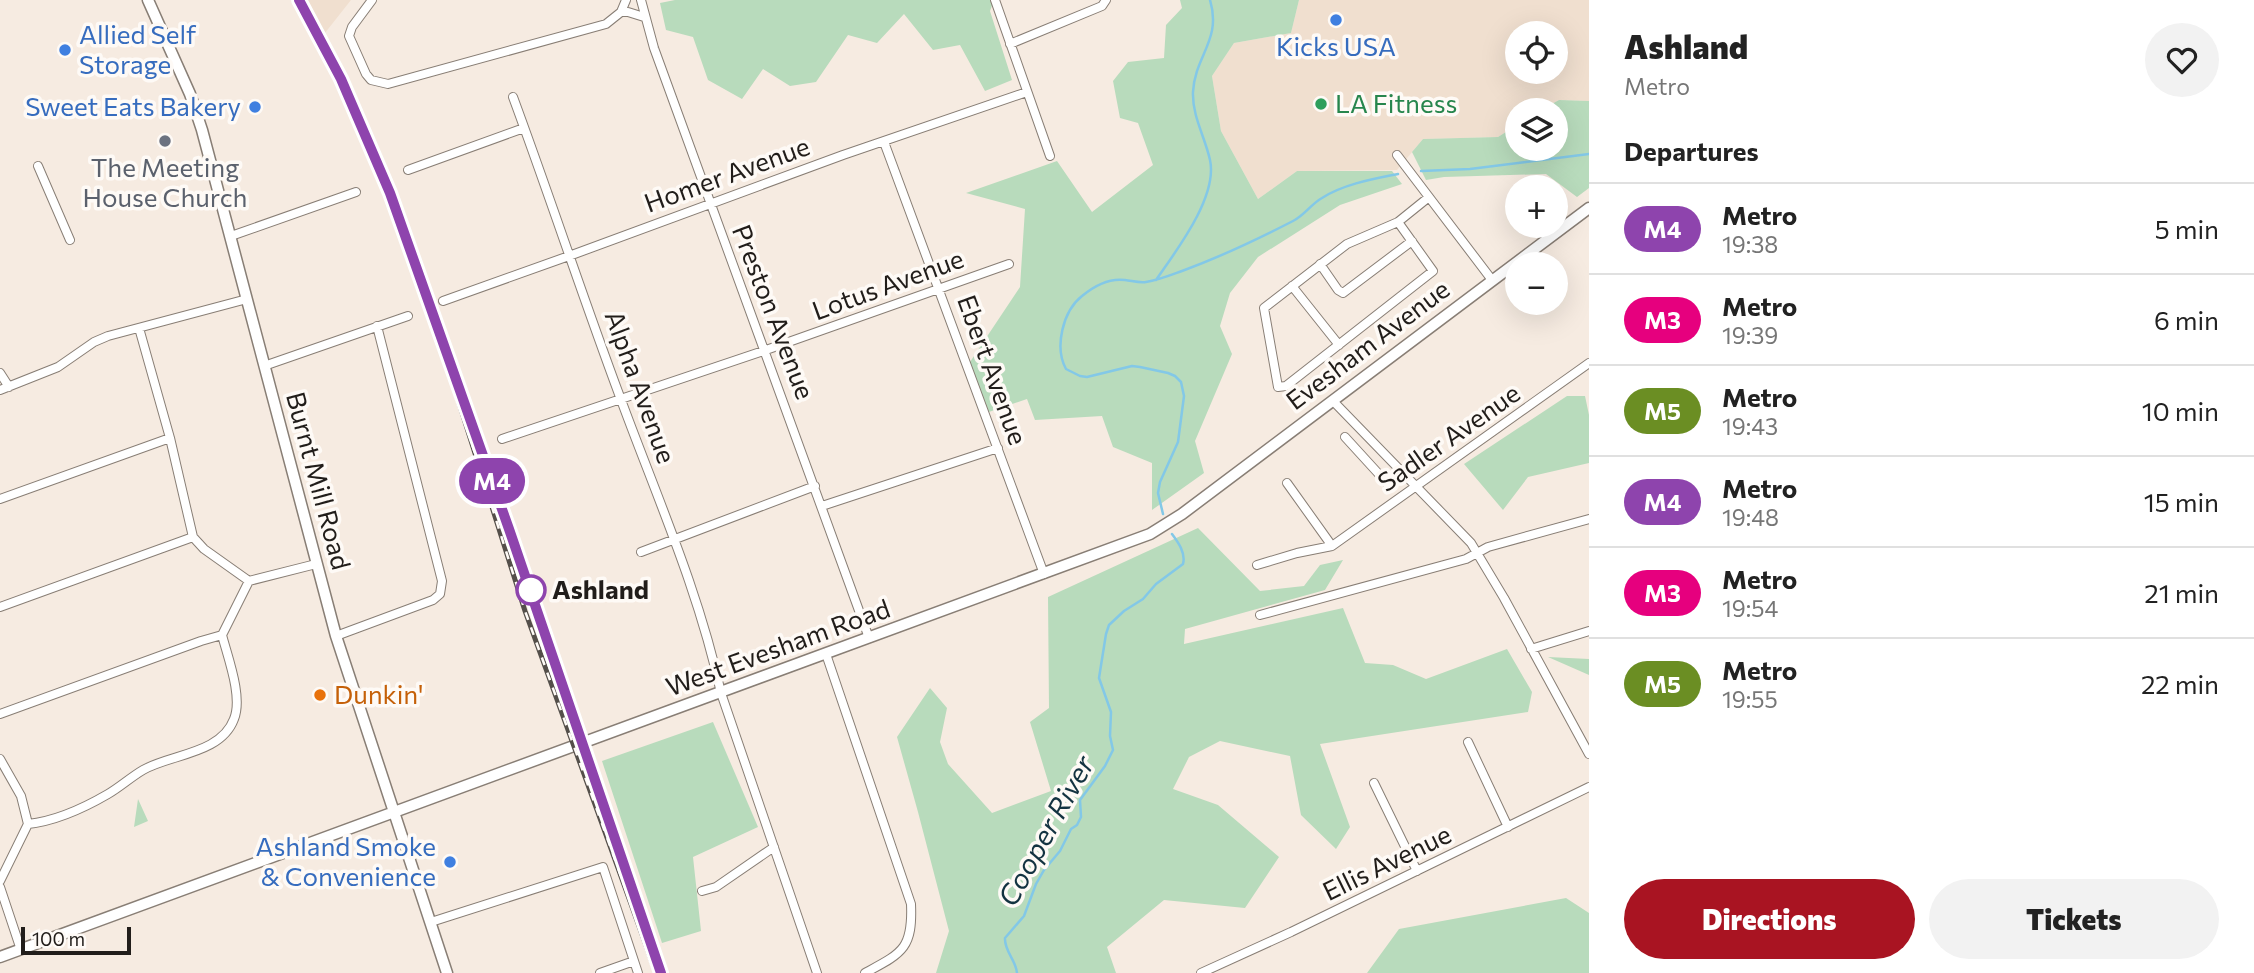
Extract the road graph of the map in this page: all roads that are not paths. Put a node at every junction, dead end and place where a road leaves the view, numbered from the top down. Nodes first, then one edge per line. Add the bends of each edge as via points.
1 (148, 0) edge
2 (372, 0) edge
3 (628, 0) edge
4 (995, 0) edge
5 (1106, 0) edge
6 (641, 3) edge
7 (621, 12) junction
8 (644, 17) junction
9 (1010, 44) junction
10 (1027, 92) junction
11 (513, 97) dead end
12 (524, 128) junction
13 (884, 142) junction
14 (1397, 155) dead end
15 (1050, 156) dead end
16 (38, 166) dead end
17 (408, 170) dead end
18 (356, 192) dead end
19 (1429, 197) junction
20 (710, 203) junction
21 (1589, 208) edge
22 (1398, 222) junction
23 (231, 236) junction
24 (70, 240) dead end
25 (1412, 242) junction
26 (569, 256) junction
27 (1009, 264) dead end
28 (1320, 264) junction
29 (1492, 280) junction
30 (1292, 286) junction
31 (940, 289) junction
32 (247, 299) junction
33 (443, 301) dead end
34 (408, 316) dead end
35 (377, 326) junction
36 (139, 328) junction
37 (1339, 345) junction
38 (766, 350) junction
39 (1589, 363) edge
40 (264, 366) junction
41 (0, 373) edge
42 (4, 388) edge
43 (621, 399) junction
44 (1333, 401) junction
45 (170, 438) junction
46 (1345, 438) dead end
47 (502, 439) dead end
48 (1377, 447) junction
49 (998, 448) junction
50 (1365, 459) junction
51 (1287, 483) dead end
52 (1387, 483) dead end
53 (815, 486) junction
54 (1415, 487) junction
55 (0, 499) edge
56 (822, 506) junction
57 (1174, 519) joint
58 (1589, 519) edge
59 (193, 537) junction
60 (674, 539) junction
61 (1332, 546) junction
62 (641, 552) dead end
63 (1477, 553) junction
64 (316, 564) junction
65 (1257, 565) dead end
66 (1044, 574) junction
67 (249, 581) junction
68 (0, 607) edge
69 (1260, 615) dead end
70 (1589, 632) edge
71 (222, 635) junction
72 (336, 636) junction
73 (869, 638) junction
74 (1531, 649) junction
75 (826, 654) junction
76 (721, 693) junction
77 (0, 714) edge
78 (1468, 742) dead end
79 (1589, 754) edge
80 (0, 759) edge
81 (1374, 783) dead end
82 (1589, 787) edge
83 (394, 813) junction
84 (29, 824) junction
85 (1508, 827) junction
86 (774, 847) junction
87 (1417, 871) junction
88 (0, 881) edge
89 (0, 887) edge
90 (702, 891) dead end
91 (431, 922) junction
92 (21, 950) junction
93 (0, 957) edge
94 (634, 961) junction
95 (447, 973) edge
96 (600, 973) edge
97 (638, 973) edge
98 (817, 973) edge
99 (865, 973) edge
100 (1201, 973) edge

1 - 23 main road, Burnt Mill Road via 190,94
2 - 7 street via 349,36 366,74 388,84 592,29
3 - 6 street
3 - 7 street
4 - 9 street
5 - 9 street via 1102,6
6 - 8 street, Preston Avenue
7 - 8 street
8 - 20 street, Preston Avenue
9 - 10 street
10 - 13 street, Homer Avenue
10 - 15 street
11 - 12 street, Alpha Avenue
12 - 17 street
12 - 26 street, Alpha Avenue
13 - 20 street, Homer Avenue
13 - 31 street, Ebert Avenue
14 - 19 street
16 - 24 street
18 - 23 street
19 - 22 street
19 - 29 street
20 - 26 street, Homer Avenue
20 - 38 street, Preston Avenue
21 - 29 main road, Evesham Avenue
22 - 25 street
22 - 28 street via 1347,244
23 - 32 main road, Burnt Mill Road
25 - 28 street via 1343,293
25 - 37 street via 1433,271
26 - 33 street, Homer Avenue
26 - 43 street, Alpha Avenue
27 - 31 street, Lotus Avenue
28 - 30 street
29 - 44 main road, Evesham Avenue
30 - 37 street
30 - 37 street via 1264,308 1278,387 1286,386
31 - 38 street, Lotus Avenue
31 - 49 street, Ebert Avenue
32 - 36 street
32 - 40 main road, Burnt Mill Road
34 - 35 street
35 - 40 street
35 - 72 street via 441,591 433,600
36 - 42 street via 94,342 58,368
36 - 45 street
38 - 43 street, Lotus Avenue
38 - 53 street, Preston Avenue
39 - 54 street, Sadler Avenue
40 - 64 main road, Burnt Mill Road
41 - 42 street
43 - 47 street, Lotus Avenue
43 - 60 street, Alpha Avenue
44 - 48 street
44 - 57 main road, Evesham Avenue
45 - 55 street
45 - 59 street
46 - 50 street
48 - 50 street
48 - 54 street
49 - 56 street
49 - 66 street, Ebert Avenue
50 - 52 street
51 - 61 street
53 - 56 street, Preston Avenue
53 - 60 street
54 - 61 street, Sadler Avenue
54 - 63 street
56 - 73 street, Preston Avenue
57 - 66 main road, West Evesham Road via 1150,534
58 - 63 street
59 - 67 street
59 - 68 street
60 - 62 street
60 - 76 street, Alpha Avenue via 711,647
61 - 65 street
63 - 69 street
63 - 74 street
64 - 67 street
64 - 72 main road, Burnt Mill Road
66 - 73 main road, West Evesham Road
67 - 71 street
70 - 74 street
71 - 77 street
71 - 84 street via 237,709 234,721 219,738 145,768 77,809
72 - 83 main road, Burnt Mill Road
73 - 75 main road, West Evesham Road
74 - 79 street
75 - 76 main road, West Evesham Road
75 - 99 street via 911,904 906,943 897,956
76 - 83 main road, West Evesham Road
76 - 86 street, Alpha Avenue
78 - 85 street
80 - 84 street via 21,796
81 - 87 street
82 - 85 street, Ellis Avenue
83 - 91 main road, Burnt Mill Road
83 - 92 main road, West Evesham Road
84 - 88 street
85 - 87 street, Ellis Avenue
86 - 90 street via 716,887
86 - 98 street, Alpha Avenue
87 - 100 street, Ellis Avenue
89 - 92 street
91 - 94 street via 603,867
91 - 95 main road, Burnt Mill Road
92 - 93 main road, West Evesham Road
94 - 96 street
94 - 97 street

